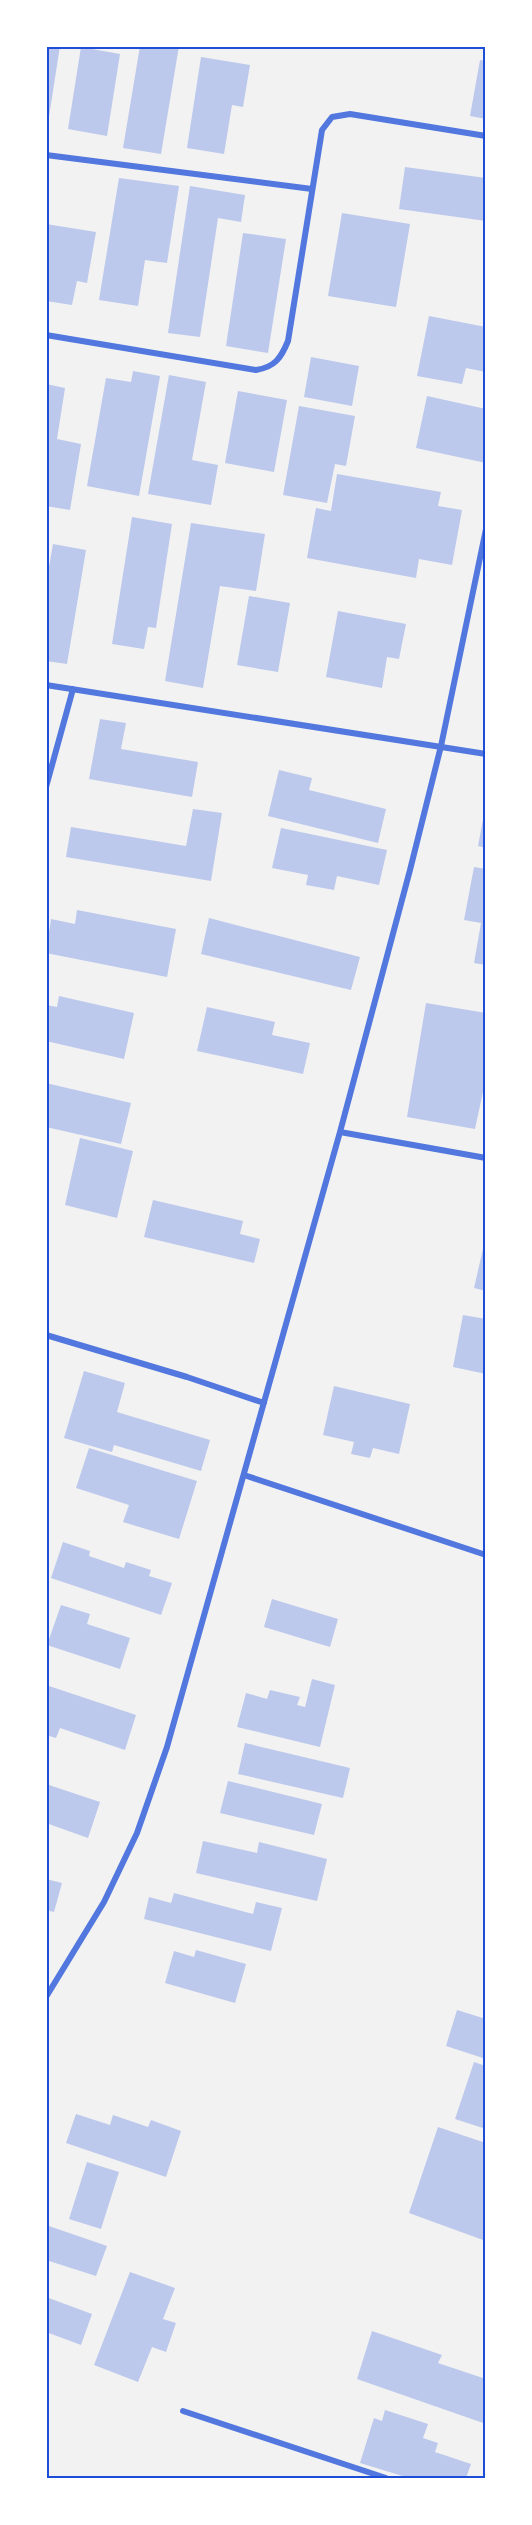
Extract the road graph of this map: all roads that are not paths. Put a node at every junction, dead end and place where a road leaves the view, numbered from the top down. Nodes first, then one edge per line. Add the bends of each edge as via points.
1 (486, 136) edge
2 (46, 155) edge
3 (312, 189) junction
4 (46, 335) edge
5 (486, 529) edge
6 (46, 685) edge
7 (72, 689) junction
8 (441, 746) junction
9 (486, 754) edge
10 (46, 788) edge
11 (340, 1132) junction
12 (486, 1158) edge
13 (46, 1335) edge
14 (264, 1403) junction
15 (244, 1475) junction
16 (486, 1555) edge
17 (46, 1997) edge
18 (183, 2411) dead end
19 (386, 2478) edge

1 - 3 street via 350,114 332,117 322,130
2 - 3 street
3 - 4 street via 288,341 281,358 269,368 256,370
5 - 8 street
6 - 7 street
7 - 8 street
7 - 10 street
8 - 9 street
8 - 11 street
11 - 12 street
11 - 14 street
13 - 14 street
14 - 15 street
15 - 16 street
15 - 17 street via 167,1747 137,1833 104,1902
18 - 19 street

